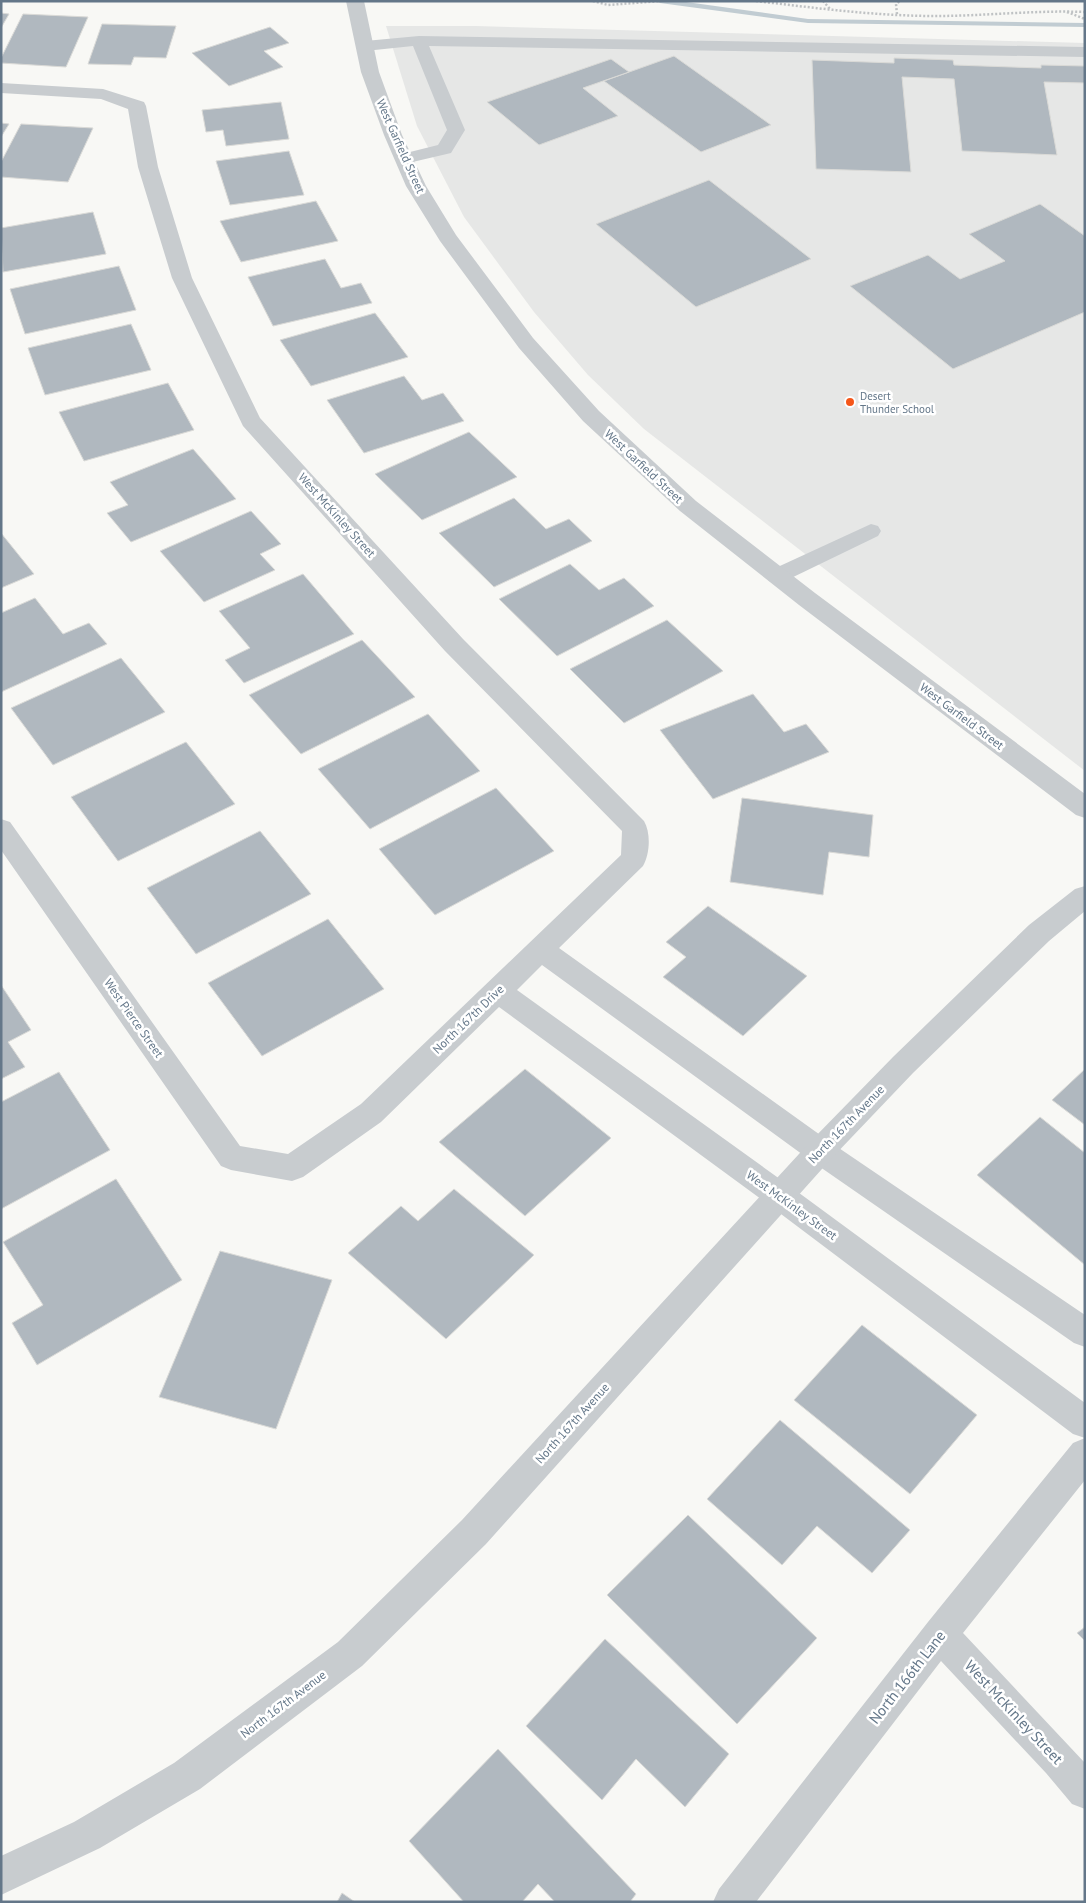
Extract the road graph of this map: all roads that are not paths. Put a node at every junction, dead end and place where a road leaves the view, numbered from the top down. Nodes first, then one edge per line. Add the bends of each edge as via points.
1 (355, 1) edge
2 (418, 42) junction
3 (365, 46) junction
4 (1085, 52) edge
5 (1, 88) edge
6 (404, 159) junction
7 (871, 531) dead end
8 (777, 576) junction
9 (1085, 808) edge
10 (1, 829) edge
11 (634, 859) joint
12 (1085, 896) edge
13 (541, 950) junction
14 (498, 991) junction
15 (820, 1151) junction
16 (292, 1168) joint
17 (780, 1196) junction
18 (1085, 1333) edge
19 (1085, 1423) edge
20 (1085, 1454) edge
21 (940, 1634) junction
22 (1085, 1791) edge
23 (1, 1876) edge
24 (732, 1902) edge

1 - 3 street, West Garfield Street
2 - 3 lane
2 - 4 lane
2 - 6 lane via 456,130 445,149
3 - 6 street, West Garfield Street via 370,72
5 - 11 street, West McKinley Street via 103,94 137,106 148,168 182,278 251,421 454,645 635,828
6 - 8 street, West Garfield Street via 416,186 447,236 526,343 591,416 688,506
7 - 8 lane
8 - 9 street, West Garfield Street
10 - 16 street, West Pierce Street via 232,1157
11 - 13 street, North 167th Drive
12 - 15 street, North 167th Avenue via 1039,933
13 - 14 street, North 167th Drive
13 - 15 street
14 - 16 street, North 167th Drive via 371,1113
14 - 17 street, West McKinley Street
15 - 17 street, North 167th Avenue
15 - 18 street
17 - 19 street, West McKinley Street
17 - 23 street, North 167th Avenue via 474,1532 350,1654 187,1776 86,1835
20 - 21 street, North 166th Lane
21 - 22 street, West McKinley Street via 1060,1760
21 - 24 street, North 166th Lane

